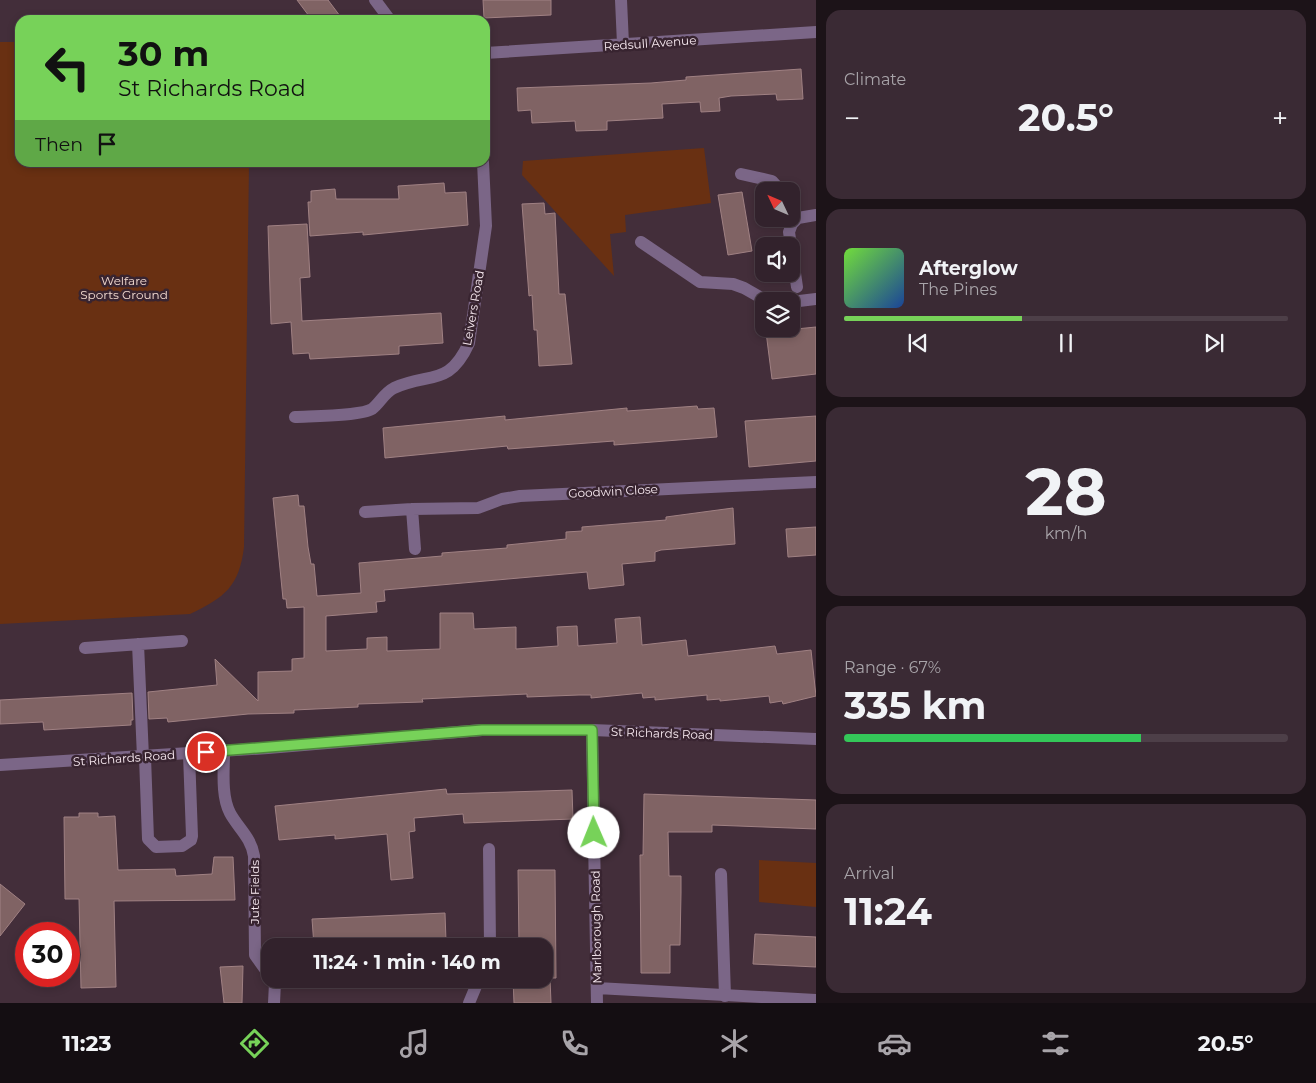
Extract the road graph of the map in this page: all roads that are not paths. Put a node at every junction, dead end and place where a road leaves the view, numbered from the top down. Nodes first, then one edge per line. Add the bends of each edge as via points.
1 (375, 0) edge
2 (621, 0) edge
3 (386, 15) edge
4 (816, 32) edge
5 (623, 44) junction
6 (490, 53) edge
7 (483, 167) edge
8 (741, 174) dead end
9 (773, 182) edge
10 (816, 215) edge
11 (800, 217) edge
12 (790, 228) edge
13 (641, 242) dead end
14 (797, 287) dead end
15 (755, 294) edge
16 (816, 299) edge
17 (800, 301) edge
18 (295, 417) dead end
19 (816, 482) edge
20 (412, 508) junction
21 (365, 512) dead end
22 (415, 549) dead end
23 (182, 641) dead end
24 (138, 644) junction
25 (85, 648) dead end
26 (592, 730) junction
27 (816, 739) edge
28 (224, 751) junction
29 (189, 754) junction
30 (144, 757) junction
31 (0, 765) edge
32 (489, 849) dead end
33 (720, 874) dead end
34 (490, 938) edge
35 (261, 963) edge
36 (273, 988) edge
37 (475, 988) edge
38 (597, 988) junction
39 (725, 996) junction
40 (816, 1000) edge
41 (274, 1003) edge
42 (469, 1003) edge
43 (597, 1003) edge

1 - 3 street
2 - 5 street
4 - 5 street, Redsull Avenue
5 - 6 street, Redsull Avenue
7 - 18 street, Leivers Road via 486,226 469,343 462,358 452,370 437,378 395,388 371,409
8 - 9 street
10 - 11 street
12 - 14 street
13 - 15 street via 700,282 733,284
16 - 17 street
19 - 20 street, Goodwin Close via 520,496 478,508
20 - 21 street, Goodwin Close
20 - 22 street
23 - 24 street
24 - 25 street
24 - 30 street
26 - 27 street, St Richards Road
26 - 28 street, St Richards Road via 482,730
26 - 38 street, Marlborough Road
28 - 29 street, St Richards Road
28 - 35 street, Jute Fields via 229,812 252,844 255,955
29 - 30 street, St Richards Road
29 - 30 street via 192,836 182,846 156,847 148,839
30 - 31 street, St Richards Road
32 - 34 street
33 - 39 street
36 - 41 street
37 - 42 street
38 - 39 street
38 - 43 street, Marlborough Road
39 - 40 street

